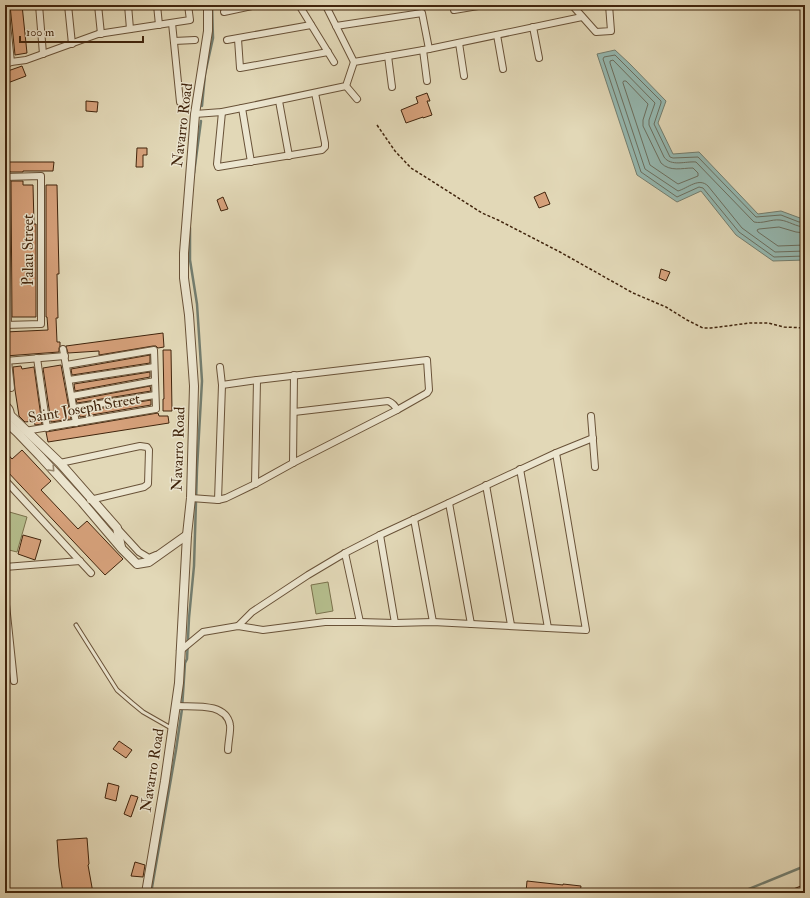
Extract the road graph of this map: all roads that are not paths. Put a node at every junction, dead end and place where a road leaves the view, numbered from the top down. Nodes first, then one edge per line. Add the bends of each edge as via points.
1 (5, 5) edge
2 (38, 5) edge
3 (68, 5) edge
4 (98, 5) edge
5 (128, 5) edge
6 (157, 5) edge
7 (188, 5) edge
8 (208, 5) edge
9 (257, 5) edge
10 (299, 5) edge
11 (480, 5) edge
12 (572, 5) edge
13 (609, 5) edge
14 (326, 6) dead end
15 (238, 7) edge
16 (454, 10) dead end
17 (224, 12) dead end
18 (582, 17) junction
19 (172, 22) junction
20 (159, 25) junction
21 (311, 25) junction
22 (336, 26) junction
23 (533, 28) junction
24 (130, 29) junction
25 (101, 34) junction
26 (497, 35) junction
27 (238, 38) junction
28 (196, 40) dead end
29 (227, 40) dead end
30 (174, 41) junction
31 (459, 43) junction
32 (72, 44) junction
33 (426, 50) junction
34 (328, 52) junction
35 (43, 54) junction
36 (388, 56) junction
37 (539, 58) dead end
38 (11, 62) junction
39 (334, 62) dead end
40 (354, 62) junction
41 (5, 65) edge
42 (503, 69) dead end
43 (464, 76) dead end
44 (427, 81) dead end
45 (346, 86) junction
46 (392, 87) dead end
47 (315, 93) junction
48 (357, 99) dead end
49 (279, 101) junction
50 (180, 102) dead end
51 (242, 108) junction
52 (222, 112) junction
53 (196, 114) junction
54 (289, 156) junction
55 (251, 162) junction
56 (5, 177) edge
57 (6, 325) edge
58 (63, 349) dead end
59 (65, 356) junction
60 (37, 358) junction
61 (6, 361) edge
62 (66, 365) junction
63 (154, 367) junction
64 (220, 367) dead end
65 (294, 376) junction
66 (69, 380) junction
67 (257, 380) junction
68 (155, 381) junction
69 (222, 385) junction
70 (11, 388) dead end
71 (155, 395) junction
72 (72, 396) junction
73 (5, 406) edge
74 (74, 408) junction
75 (397, 410) junction
76 (294, 412) junction
77 (591, 416) dead end
78 (7, 419) edge
79 (76, 423) junction
80 (47, 428) junction
81 (22, 432) junction
82 (593, 438) junction
83 (48, 452) junction
84 (556, 453) junction
85 (40, 456) junction
86 (60, 463) junction
87 (293, 463) junction
88 (596, 467) dead end
89 (520, 469) junction
90 (5, 480) edge
91 (255, 484) junction
92 (486, 485) junction
93 (194, 498) junction
94 (92, 499) junction
95 (218, 500) junction
96 (82, 502) junction
97 (449, 503) junction
98 (414, 519) junction
99 (117, 528) junction
100 (187, 535) junction
101 (380, 535) junction
102 (122, 549) junction
103 (345, 553) junction
104 (161, 554) junction
105 (80, 561) junction
106 (5, 566) edge
107 (91, 573) dead end
108 (5, 595) edge
109 (360, 622) junction
110 (433, 622) junction
111 (395, 623) junction
112 (471, 624) junction
113 (76, 625) dead end
114 (511, 625) junction
115 (238, 626) junction
116 (7, 628) edge
117 (548, 628) junction
118 (183, 649) junction
119 (12, 664) junction
120 (5, 666) edge
121 (14, 681) dead end
122 (181, 706) junction
123 (172, 729) junction
124 (228, 750) dead end
125 (805, 890) edge
126 (146, 893) edge
127 (797, 893) edge

1 - 38 street
2 - 35 street
3 - 32 street
4 - 25 street
5 - 24 street
6 - 20 street
7 - 19 street via 190,20
8 - 53 street, Navarro Road via 208,31
9 - 15 street
10 - 21 street
11 - 16 street
12 - 18 street
13 - 18 street via 611,31 596,32
14 - 22 street
15 - 17 street
18 - 23 street
19 - 20 street
19 - 30 street
20 - 24 street
21 - 27 street
21 - 34 street
22 - 33 street via 422,13
22 - 40 street
23 - 26 street
23 - 37 street
24 - 25 street
25 - 32 street
26 - 31 street
26 - 42 street
27 - 29 street
27 - 34 street via 240,68
28 - 30 street
30 - 50 street
31 - 33 street
31 - 43 street
32 - 35 street
33 - 36 street
33 - 44 street
34 - 39 street
35 - 38 street
36 - 40 street
36 - 46 street
38 - 41 street
40 - 45 street
45 - 47 street
45 - 48 street
47 - 49 street
47 - 54 street via 325,147 322,150
49 - 51 street
49 - 54 street
51 - 52 street
51 - 55 street
52 - 53 street
52 - 55 street via 217,166
53 - 93 street, Navarro Road via 184,253 194,386
54 - 55 street
56 - 57 street
56 - 57 street, Palau Street via 42,176 41,324
58 - 59 street
59 - 60 street
59 - 62 street
60 - 61 street
60 - 80 street
61 - 70 street
62 - 63 street via 154,350
62 - 66 street
63 - 66 street
63 - 68 street
64 - 69 street
65 - 67 street
65 - 75 street via 427,360 427,393
65 - 76 street
66 - 72 street
67 - 69 street
67 - 91 street
68 - 71 street
68 - 72 street
69 - 95 street
71 - 74 street
71 - 79 street, Saint Joseph Street via 156,409
72 - 74 street
73 - 78 street via 8,409
74 - 79 street
75 - 76 street via 392,402 388,401
75 - 87 street
76 - 87 street
77 - 82 street
78 - 81 street
79 - 80 street, Saint Joseph Street
80 - 81 street, Saint Joseph Street
81 - 83 street
81 - 85 street
82 - 84 street
82 - 88 street
83 - 85 street
83 - 86 street
84 - 89 street
84 - 117 street via 586,630
85 -> 96 street
86 - 94 street
86 - 94 street via 140,446 148,447 148,484
87 - 91 street
89 - 92 street
89 - 117 street
90 - 105 street
91 - 95 street
92 - 97 street
92 - 114 street
93 - 95 street
93 - 100 street, Navarro Road
94 - 96 street
94 - 99 street
96 - 102 street
97 - 98 street
97 - 112 street
98 - 101 street
98 - 110 street
99 - 102 street
99 - 104 street via 138,552 149,558
100 - 104 street
100 - 118 street, Navarro Road
101 - 103 street
101 - 111 street
102 - 104 street via 137,564 149,562
103 - 109 street
103 - 115 street via 252,612
105 - 106 street
105 - 107 street
108 - 116 street
109 - 111 street
109 - 115 street via 325,622 263,630
110 - 111 street
110 - 112 street
112 - 114 street
113 - 123 lane via 117,690 143,712
114 - 117 street
115 - 118 street via 203,632
116 - 119 street
118 - 122 street, Navarro Road via 179,682
119 - 120 street
119 - 121 street
122 - 123 street, Navarro Road
122 - 124 street via 205,707 226,714 230,725
123 - 126 street, Navarro Road via 166,781
125 - 127 main road

